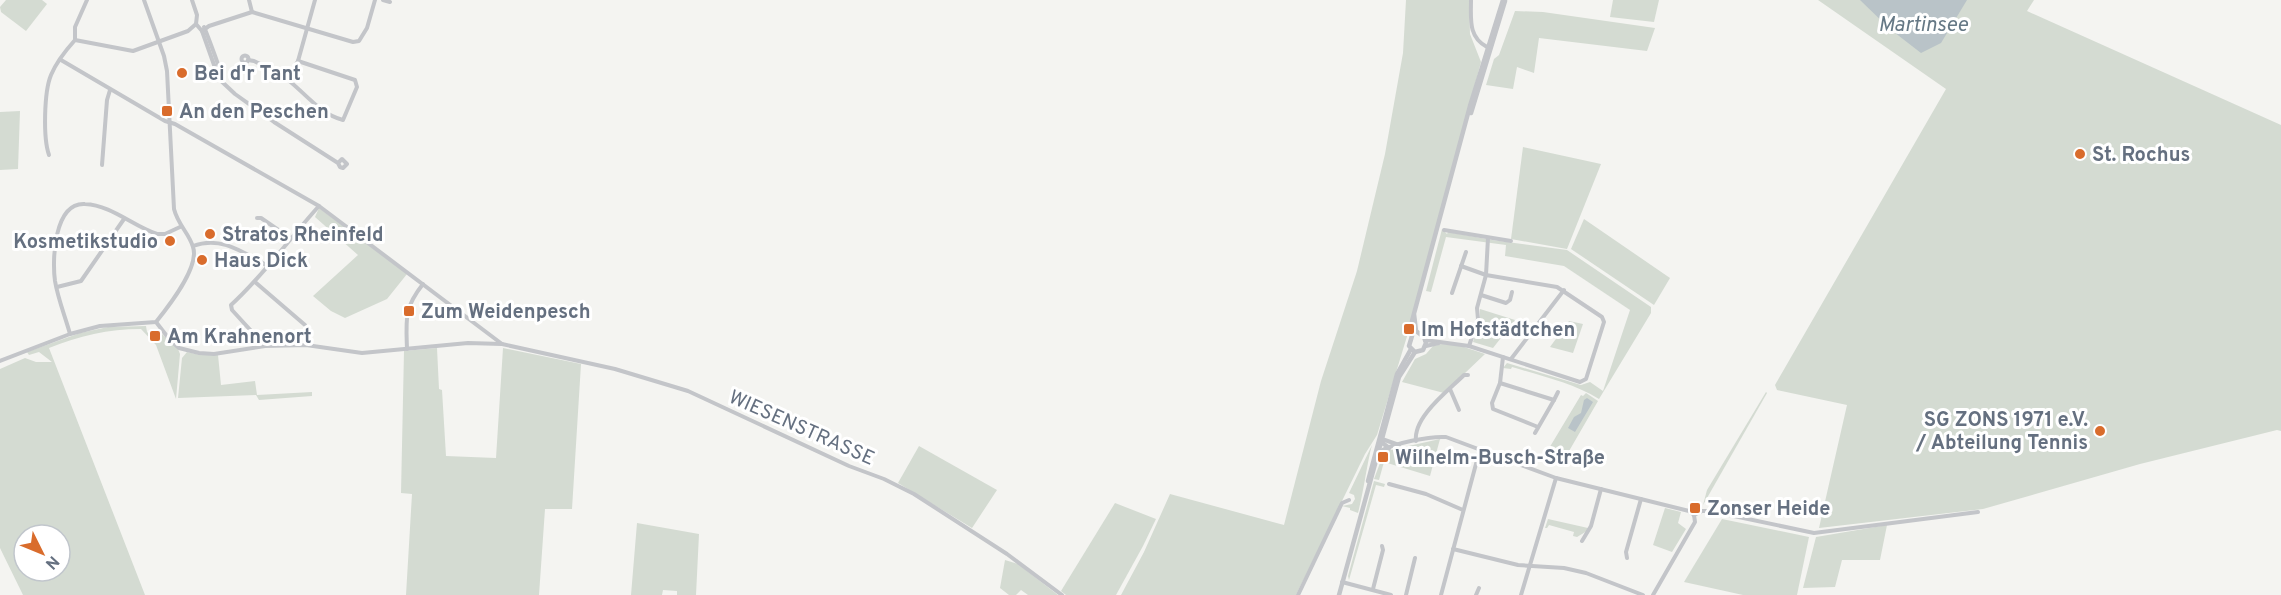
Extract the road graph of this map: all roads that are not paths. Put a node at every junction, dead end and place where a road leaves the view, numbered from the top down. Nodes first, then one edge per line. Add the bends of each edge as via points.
1 (87, 0) edge
2 (144, 0) edge
3 (192, 0) edge
4 (249, 0) edge
5 (315, 0) edge
6 (375, 0) edge
7 (383, 0) edge
8 (1471, 0) edge
9 (1504, 0) edge
10 (390, 2) dead end
11 (252, 12) junction
12 (196, 24) junction
13 (307, 28) junction
14 (205, 29) junction
15 (75, 40) junction
16 (160, 42) junction
17 (1487, 47) junction
18 (61, 60) junction
19 (248, 60) dead end
20 (298, 61) junction
21 (287, 78) junction
22 (110, 90) junction
23 (170, 123) junction
24 (1461, 141) junction
25 (49, 154) dead end
26 (338, 163) dead end
27 (102, 165) dead end
28 (319, 206) junction
29 (257, 218) dead end
30 (124, 219) junction
31 (180, 227) junction
32 (1444, 230) dead end
33 (290, 238) junction
34 (1488, 238) junction
35 (1511, 241) dead end
36 (193, 246) junction
37 (1466, 252) dead end
38 (268, 266) junction
39 (1461, 266) junction
40 (1486, 275) junction
41 (255, 282) junction
42 (423, 284) junction
43 (57, 288) junction
44 (1564, 290) junction
45 (1512, 292) dead end
46 (1452, 293) dead end
47 (1481, 295) junction
48 (1414, 314) junction
49 (156, 322) junction
50 (305, 325) dead end
51 (70, 334) junction
52 (1419, 335) junction
53 (1412, 336) junction
54 (1425, 340) junction
55 (1442, 342) junction
56 (503, 345) junction
57 (266, 346) junction
58 (1426, 346) junction
59 (1469, 346) junction
60 (407, 349) junction
61 (1413, 351) junction
62 (1503, 357) junction
63 (1511, 359) junction
64 (0, 361) edge
65 (1468, 375) dead end
66 (1500, 383) junction
67 (1450, 390) junction
68 (1558, 392) dead end
69 (1554, 400) junction
70 (1460, 410) dead end
71 (1538, 427) junction
72 (1535, 433) dead end
73 (1380, 441) junction
74 (1416, 441) junction
75 (1400, 445) junction
76 (1389, 448) junction
77 (1480, 449) junction
78 (1379, 452) junction
79 (1556, 478) junction
80 (1389, 484) dead end
81 (1601, 489) junction
82 (1641, 499) junction
83 (1349, 500) dead end
84 (1463, 510) junction
85 (1978, 512) dead end
86 (1361, 513) junction
87 (1694, 515) junction
88 (1582, 541) dead end
89 (1382, 546) dead end
90 (1453, 549) junction
91 (1415, 558) dead end
92 (1628, 558) dead end
93 (1529, 566) junction
94 (1342, 582) junction
95 (1479, 588) dead end
96 (1373, 589) junction
97 (1062, 595) edge
98 (1298, 595) edge
99 (1339, 595) edge
100 (1391, 595) edge
101 (1406, 595) edge
102 (1441, 595) edge
103 (1476, 595) edge
104 (1521, 595) edge
105 (1643, 595) edge
106 (1653, 595) edge

1 - 15 street via 75,27
2 - 16 street
3 - 12 street
4 - 11 street
5 - 13 street
6 - 13 street via 359,41
7 - 10 street
8 - 17 street via 1473,36
9 - 17 street
9 - 24 street
11 - 13 street
11 - 14 street
12 - 14 street
12 - 16 street
13 - 20 street
14 - 26 street via 218,77 235,94
15 - 16 street via 133,51
15 - 18 street
16 - 23 street via 167,71
17 - 24 street
18 - 22 street
18 - 25 street via 51,75 48,92 45,145
19 - 21 street
20 - 21 street
20 - 21 street via 356,80 346,116 343,120 336,118
22 - 23 street
22 - 27 street
23 - 28 street
23 - 31 street via 174,209
24 - 48 street
28 - 33 street
28 - 42 street
29 - 33 street
30 - 31 street via 157,234
30 - 43 street via 81,281
30 - 43 street via 81,203 63,216 55,259
31 - 36 street
32 - 34 street
33 - 38 street
34 - 35 street
34 - 40 street
36 - 38 street via 210,241 226,244
36 - 49 street via 188,272
37 - 39 street
38 - 41 street
39 - 40 street
39 - 46 street
40 - 44 street
40 - 47 street
41 - 50 street
41 - 57 street via 231,305
42 - 56 street
42 - 60 street via 407,310
43 - 51 street
44 - 63 street
44 - 63 street via 1605,320 1586,379 1583,382
45 - 47 street via 1506,303
47 - 59 street
48 - 52 street
48 - 53 street
49 - 51 street via 100,326
49 - 57 street via 170,340 190,352 214,354
51 - 64 street
52 - 53 street
52 - 54 street
53 - 61 street via 1408,343
54 - 55 street
54 - 58 street
55 - 58 street
55 - 59 street
56 - 60 street via 468,343
56 - 97 street, WIESENSTRASSE via 605,367 687,391 914,494
57 - 60 street via 306,345 362,353
58 - 61 street
59 - 62 street
61 - 73 street via 1399,377
61 - 73 street via 1397,374
62 - 63 street
62 - 66 street
65 - 67 street
66 - 69 street
66 - 71 street via 1493,409
67 - 70 street
67 - 74 street via 1419,422
68 - 69 street
69 - 71 street
71 - 72 street
73 - 75 street
73 - 76 street
73 - 78 street
73 - 86 street
74 - 75 street
74 - 77 street via 1446,437
75 - 76 street
76 - 78 street
77 - 79 street
77 - 84 street
78 - 86 street
79 - 81 street
79 - 93 street
80 - 84 street
81 - 82 street
81 - 88 street via 1591,526
82 - 87 street
82 - 92 street via 1626,552
83 - 98 street via 1342,503
84 - 90 street
85 - 87 street via 1814,533 1710,511
86 - 94 street
87 - 106 street via 1695,522
89 - 96 street
90 - 93 street
90 - 102 street
91 - 101 street
93 - 104 street
93 - 105 street via 1586,573
94 - 96 street
94 - 99 street
95 - 103 street
96 - 100 street

